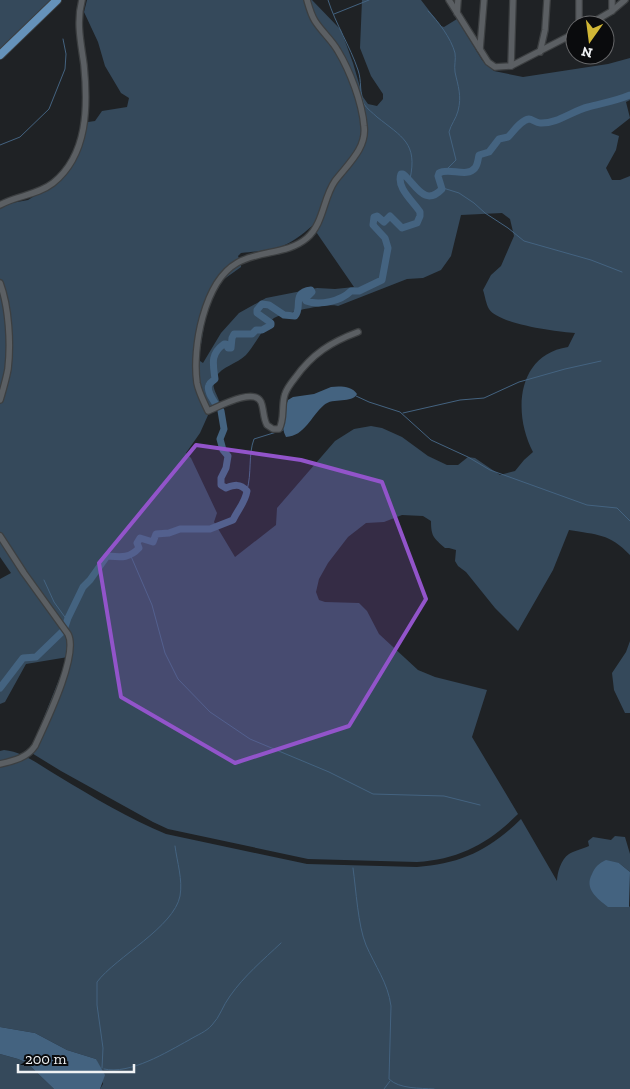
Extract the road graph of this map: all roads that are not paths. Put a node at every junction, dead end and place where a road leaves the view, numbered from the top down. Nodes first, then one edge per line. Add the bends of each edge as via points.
1 (57, 0) edge
2 (82, 0) edge
3 (307, 0) edge
4 (448, 0) edge
5 (458, 0) edge
6 (484, 0) edge
7 (513, 0) edge
8 (547, 0) edge
9 (580, 0) edge
10 (612, 0) edge
11 (625, 0) edge
12 (612, 11) junction
13 (457, 13) junction
14 (579, 15) edge
15 (605, 15) edge
16 (565, 38) edge
17 (480, 49) junction
18 (540, 52) junction
19 (0, 55) edge
20 (511, 66) junction
21 (0, 205) edge
22 (0, 283) edge
23 (358, 332) dead end
24 (0, 400) edge
25 (0, 536) edge
26 (0, 764) edge

1 - 19 main road
2 - 21 street via 79,24 85,99 80,144 53,183 32,195
3 - 23 street via 314,20 337,50 352,81 364,126 362,145 331,188 316,229 308,237 292,247 237,263 220,277 212,290 203,318 196,370 198,386 208,411 254,396 260,400 267,426 278,429 282,424 283,401 288,387 308,360
4 - 13 street
5 - 13 street
6 - 17 street
7 - 20 street
8 - 18 street
9 - 14 street
10 - 12 street
11 - 12 street
12 - 15 street
13 - 17 street
16 - 18 street
17 - 20 street via 492,66
18 - 20 street
22 - 24 street via 9,354
25 - 26 street via 68,634 71,647 65,674 35,746 28,754

